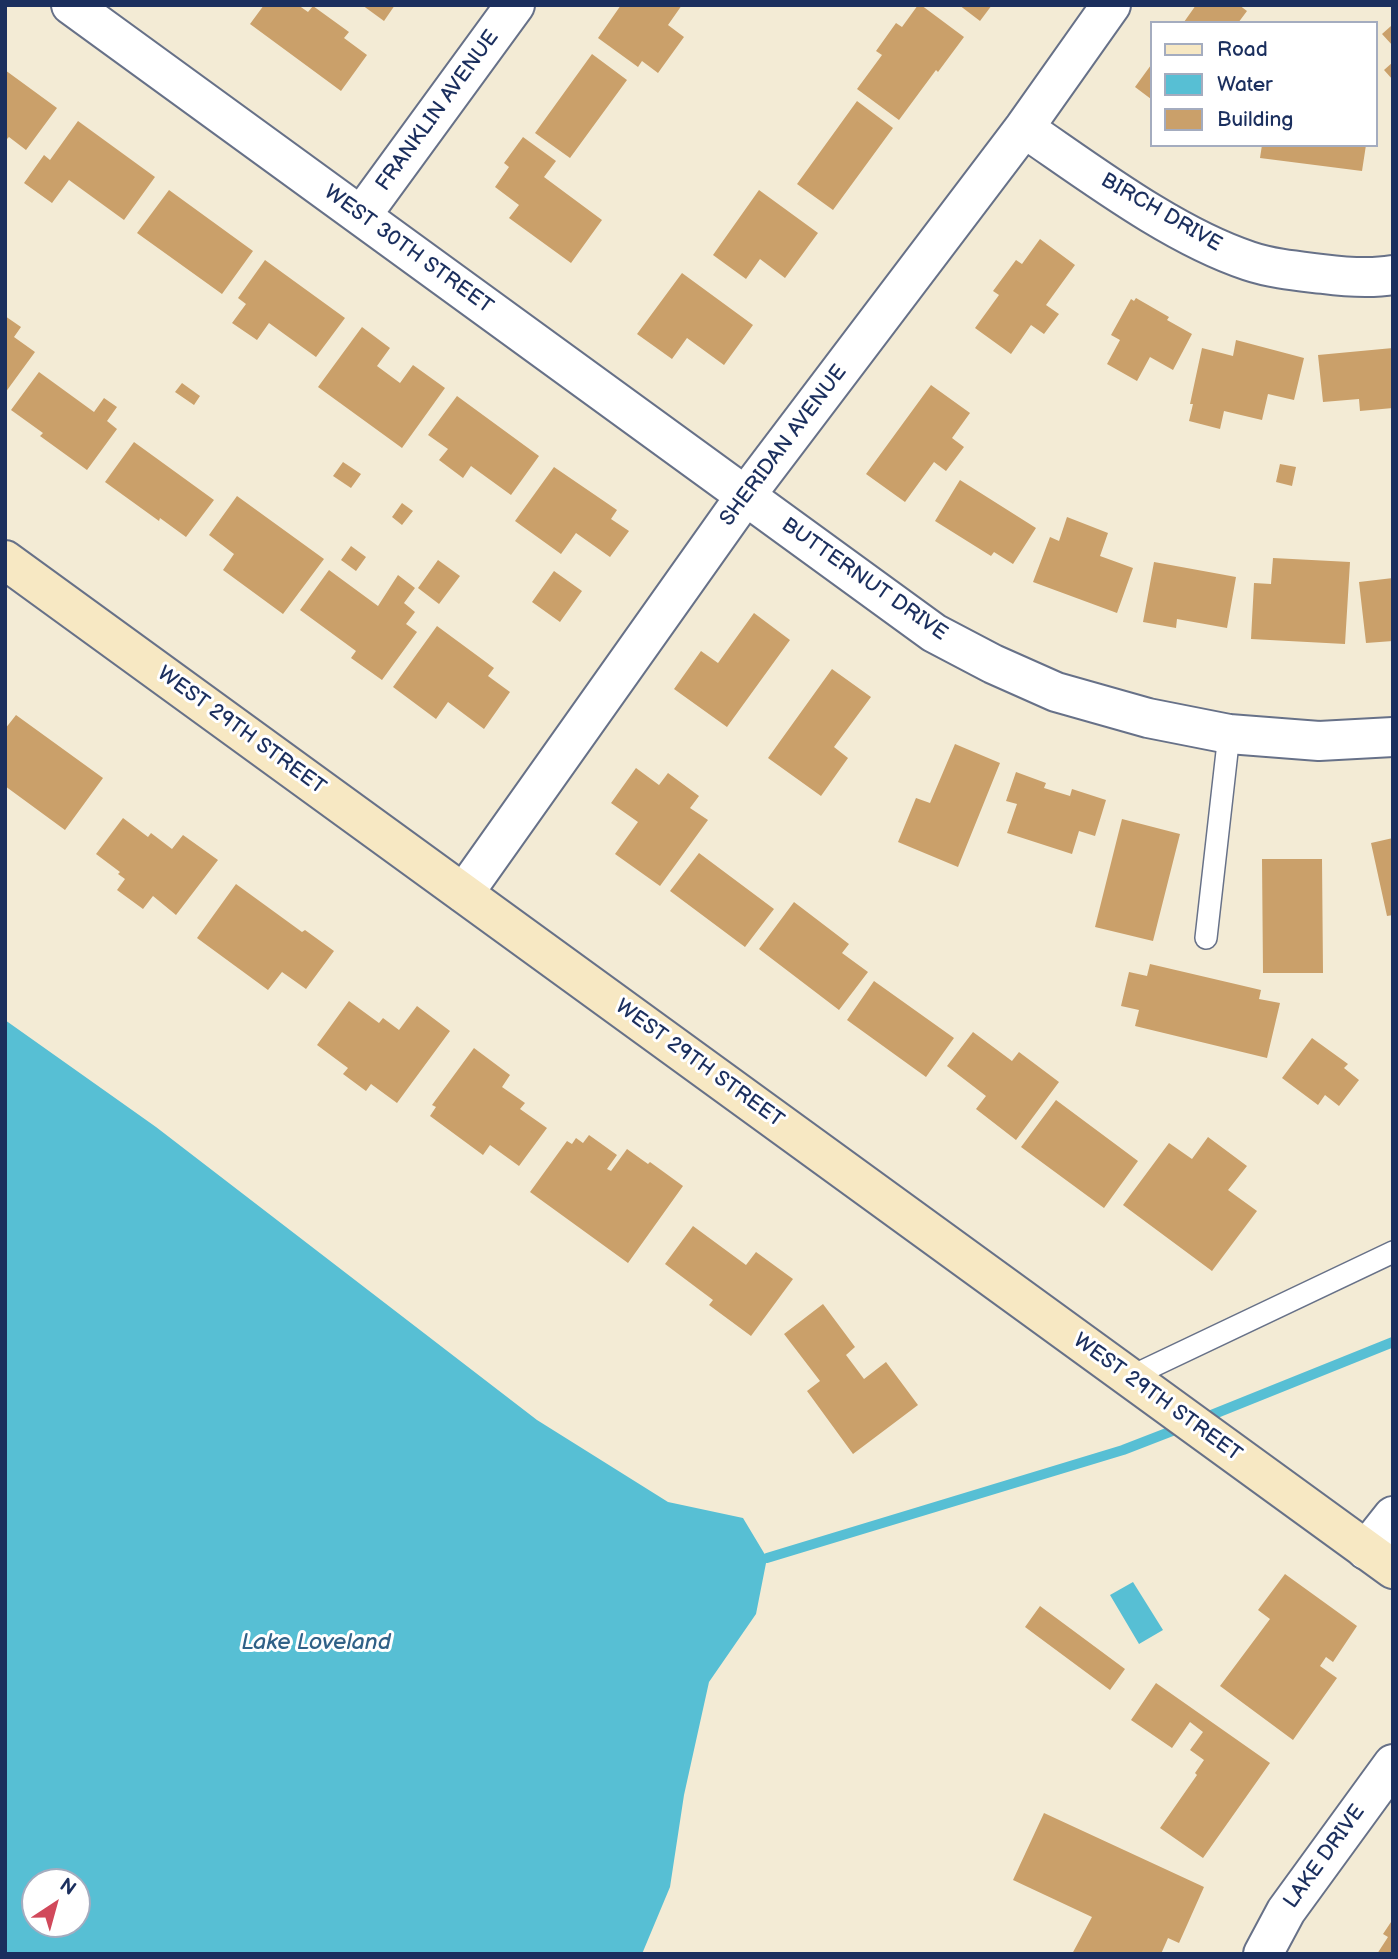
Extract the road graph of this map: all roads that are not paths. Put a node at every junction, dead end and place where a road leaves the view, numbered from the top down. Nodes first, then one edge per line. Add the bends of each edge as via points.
1 (71, 5) edge
2 (515, 5) edge
3 (1111, 5) edge
4 (1024, 128) junction
5 (361, 216) junction
6 (1393, 275) edge
7 (746, 495) junction
8 (5, 560) edge
9 (1228, 734) junction
10 (1393, 737) edge
11 (464, 893) junction
12 (1206, 938) dead end
13 (1393, 1252) edge
14 (1129, 1377) junction
15 (1393, 1516) edge
16 (1379, 1559) edge
17 (1393, 1764) edge
18 (1263, 1954) edge

1 - 5 street, WEST 30TH STREET
2 - 5 street, FRANKLIN AVENUE
3 - 4 street, SHERIDAN AVENUE
4 - 6 street, BIRCH DRIVE via 1141,206 1201,241 1249,261 1284,270
4 - 7 street, SHERIDAN AVENUE
5 - 7 street, WEST 30TH STREET
7 - 9 street, BUTTERNUT DRIVE via 934,633 993,664 1069,695 1148,718
7 - 11 street, SHERIDAN AVENUE
8 - 11 main road, WEST 29TH STREET
9 - 10 street, BUTTERNUT DRIVE via 1319,741
9 - 12 lane
11 - 14 main road, WEST 29TH STREET
13 - 14 lane
14 - 16 main road, WEST 29TH STREET
15 - 16 street
17 - 18 street, LAKE DRIVE via 1286,1911

